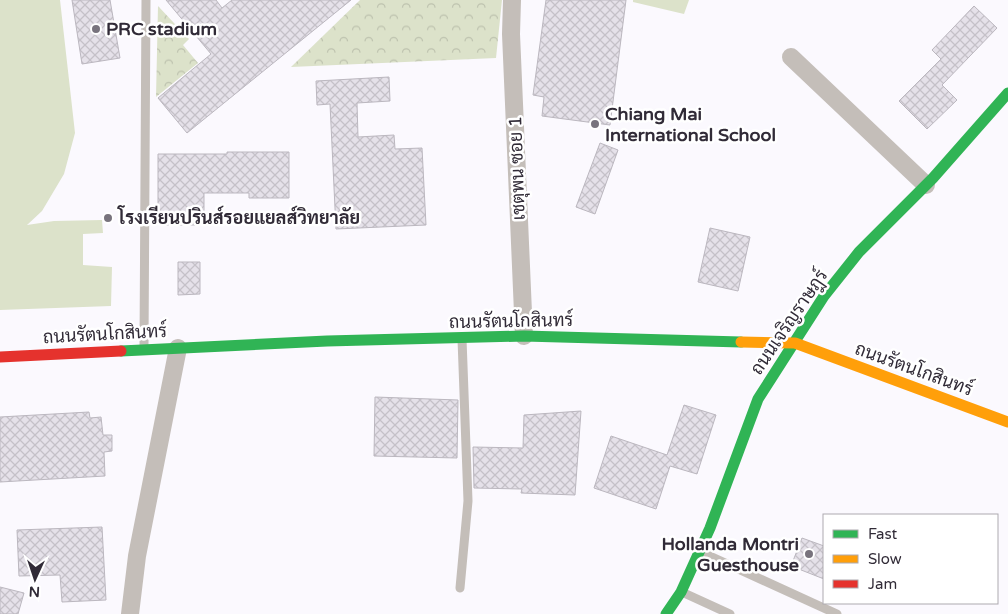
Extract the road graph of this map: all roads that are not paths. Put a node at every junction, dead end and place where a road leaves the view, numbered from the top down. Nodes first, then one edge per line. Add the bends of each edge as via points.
1 (146, 0) edge
2 (512, 0) edge
3 (791, 57) dead end
4 (1008, 93) edge
5 (926, 185) junction
6 (524, 336) junction
7 (462, 339) junction
8 (795, 343) junction
9 (178, 348) junction
10 (144, 350) junction
11 (0, 357) edge
12 (1008, 422) edge
13 (698, 551) junction
14 (460, 588) dead end
15 (681, 592) junction
16 (130, 614) edge
17 (666, 614) edge
18 (730, 614) edge
19 (838, 614) edge

1 - 10 lane
2 - 6 street, เชตุพน ซอย 1
3 - 5 street
4 - 5 street, ถนนเจริญราษฎร์
5 - 8 street, ถนนเจริญราษฎร์ via 859,252 824,296
6 - 7 street, ถนนรัตนโกสินทร์
6 - 8 street, ถนนรัตนโกสินทร์
7 - 9 street, ถนนรัตนโกสินทร์
7 - 14 lane via 468,501
8 - 12 street, ถนนรัตนโกสินทร์
8 - 13 street, ถนนเจริญราษฎร์ via 758,399 738,457
9 - 10 street, ถนนรัตนโกสินทร์
9 - 16 street via 137,556
10 - 11 street, ถนนรัตนโกสินทร์
13 - 15 street, ถนนเจริญราษฎร์
13 - 19 lane
15 - 17 street, ถนนเจริญราษฎร์
15 - 18 lane

